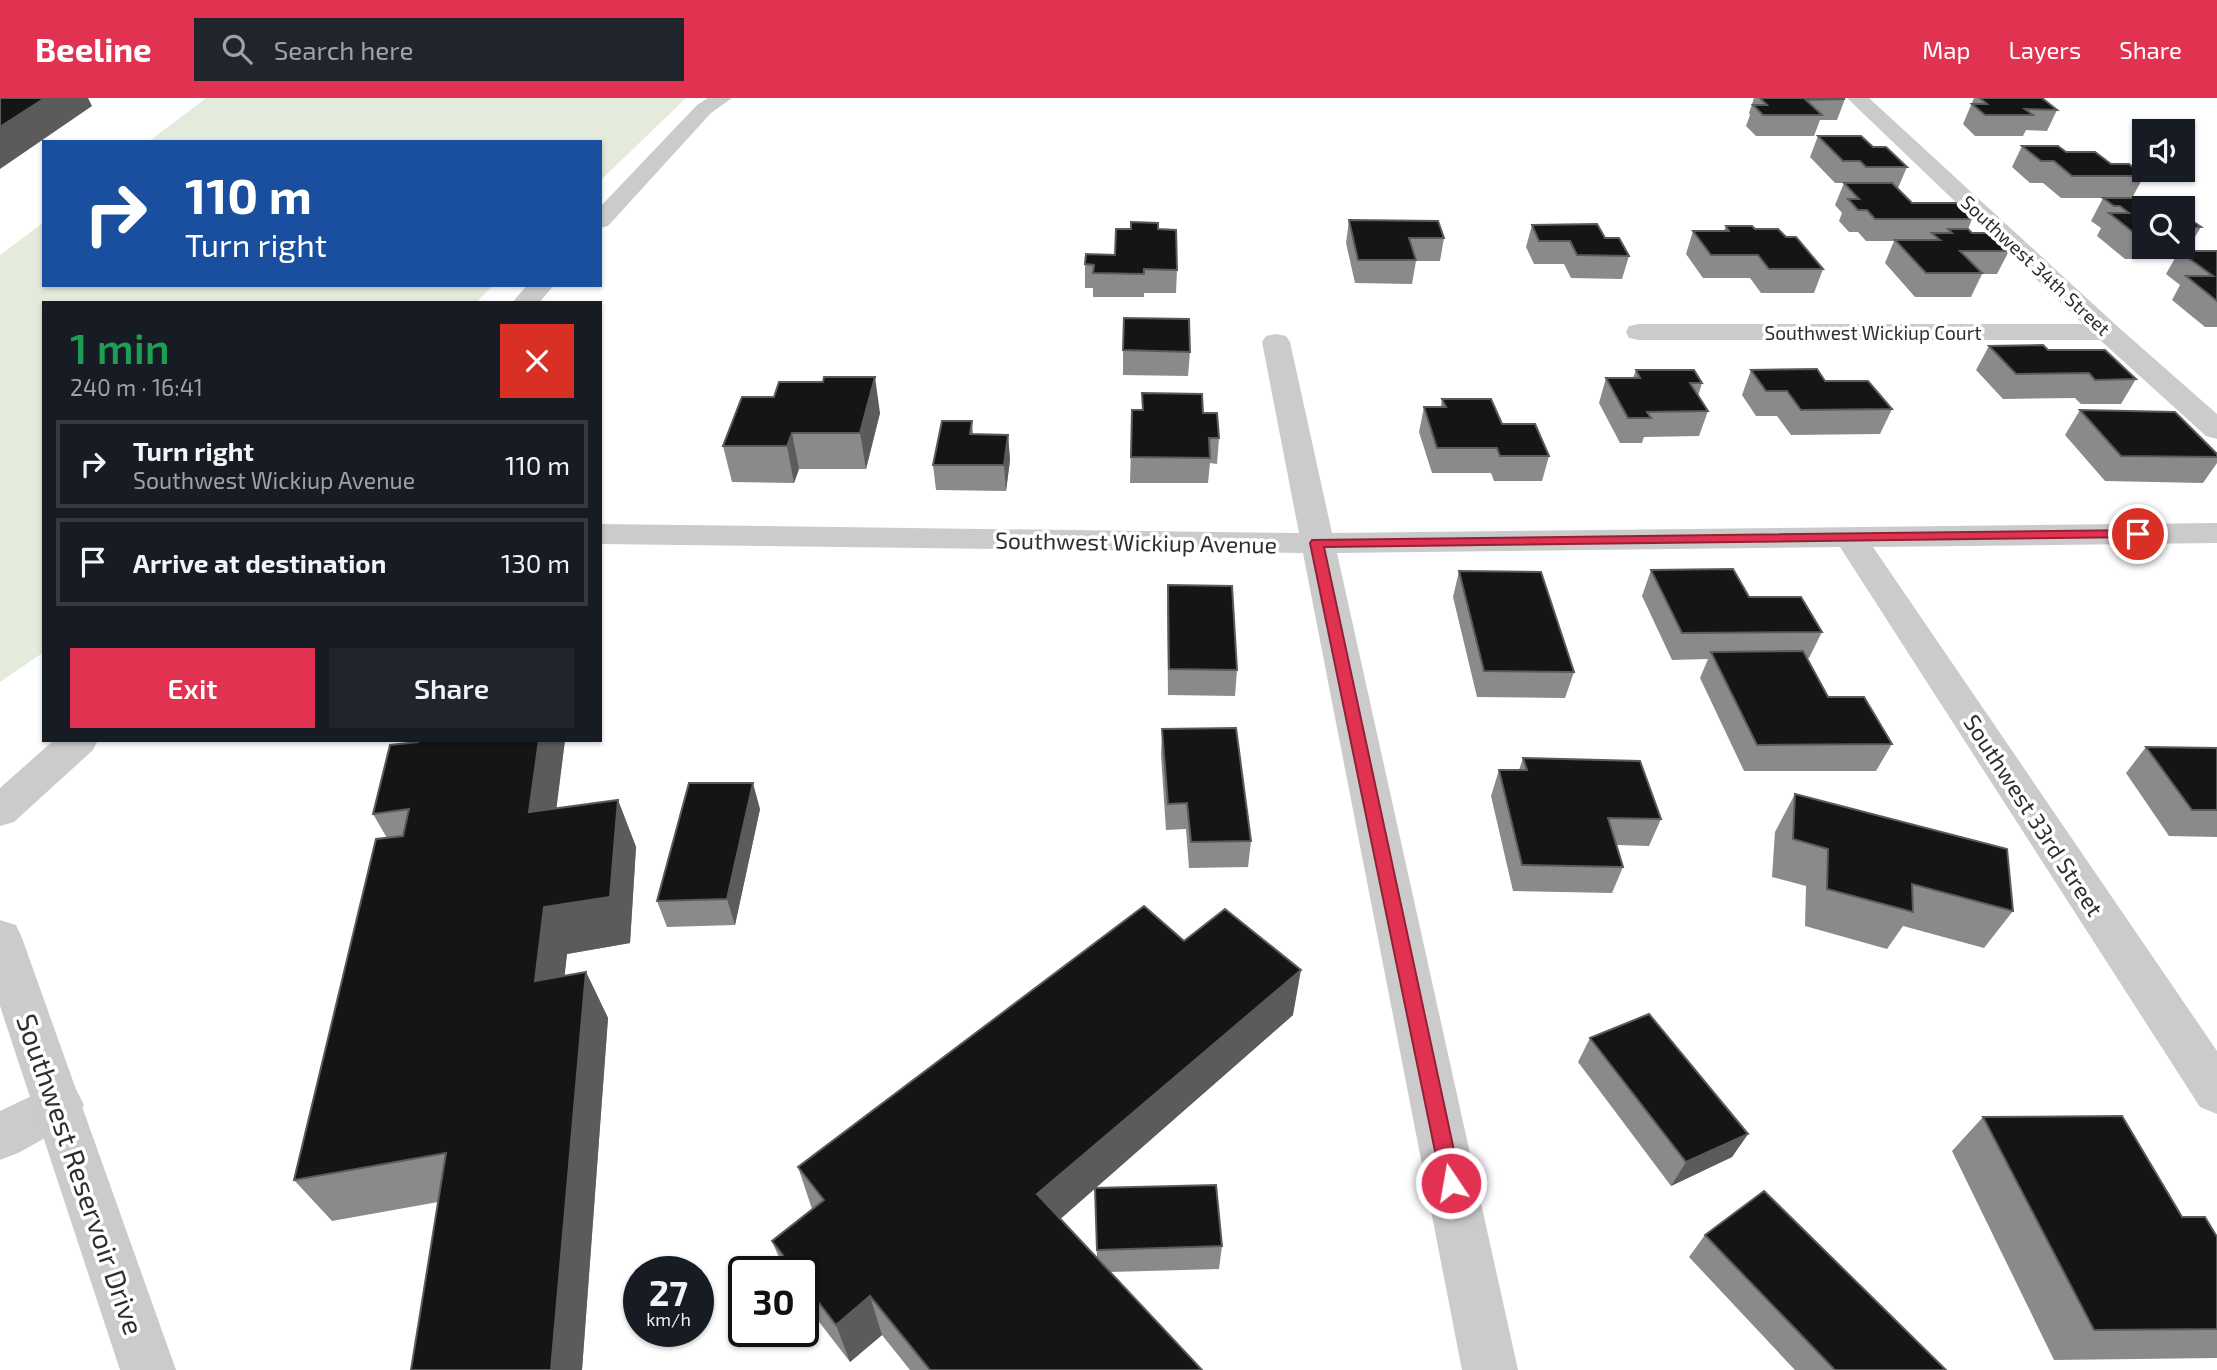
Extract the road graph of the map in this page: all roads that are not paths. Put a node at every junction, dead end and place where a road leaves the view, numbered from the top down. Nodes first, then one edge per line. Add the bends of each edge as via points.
1 (722, 98) edge
2 (1857, 98) edge
3 (602, 219) edge
4 (539, 287) edge
5 (527, 301) edge
6 (1639, 332) dead end
7 (2107, 332) junction
8 (1276, 342) dead end
9 (2217, 430) edge
10 (2217, 533) edge
11 (602, 534) edge
12 (1850, 537) junction
13 (1316, 543) junction
14 (77, 742) edge
15 (0, 811) edge
16 (0, 938) edge
17 (2217, 1092) edge
18 (59, 1105) junction
19 (0, 1137) edge
20 (148, 1370) edge
21 (1490, 1370) edge

1 - 3 street via 704,109
2 - 7 street, Southwest 34th Street
4 - 5 street
6 - 7 street, Southwest Wickiup Court
7 - 9 street, Southwest 34th Street
8 - 13 street
10 - 12 street, Southwest Wickiup Avenue
11 - 13 street, Southwest Wickiup Avenue
12 - 13 street, Southwest Wickiup Avenue
12 - 17 street, Southwest 33rd Street
13 - 21 street
14 - 15 street
16 - 18 street, Southwest Reservoir Drive
18 - 19 street
18 - 20 street, Southwest Reservoir Drive

